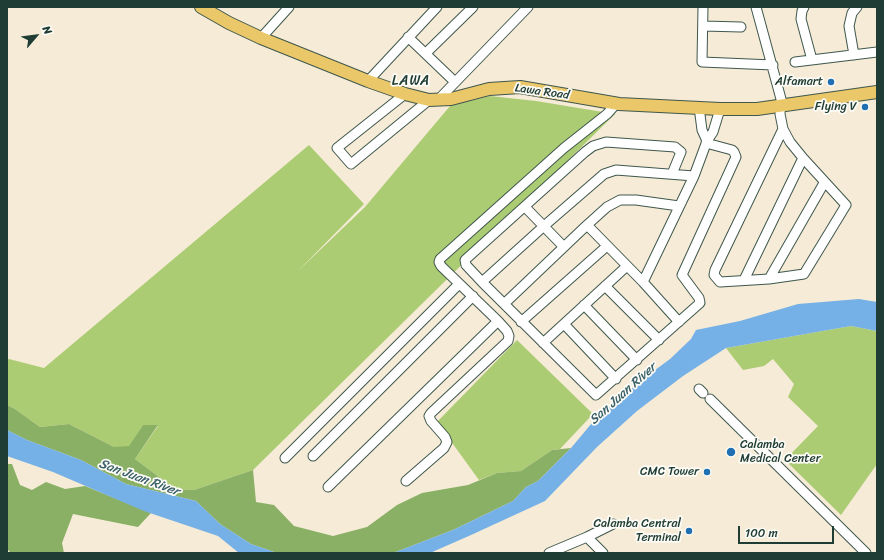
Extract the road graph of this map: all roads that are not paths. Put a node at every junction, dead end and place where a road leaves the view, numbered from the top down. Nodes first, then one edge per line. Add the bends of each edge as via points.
1 (201, 7) edge
2 (289, 7) edge
3 (437, 7) edge
4 (472, 7) edge
5 (703, 7) edge
6 (756, 7) edge
7 (804, 7) edge
8 (857, 7) edge
9 (526, 8) edge
10 (703, 26) junction
11 (741, 27) dead end
12 (408, 37) junction
13 (262, 38) junction
14 (877, 52) edge
15 (426, 53) junction
16 (854, 55) junction
17 (812, 60) junction
18 (795, 62) dead end
19 (772, 65) junction
20 (368, 80) junction
21 (455, 82) junction
22 (877, 92) edge
23 (405, 94) junction
24 (434, 100) junction
25 (616, 104) junction
26 (781, 105) junction
27 (699, 107) junction
28 (720, 108) junction
29 (783, 129) junction
30 (707, 142) junction
31 (803, 158) junction
32 (672, 174) junction
33 (694, 176) junction
34 (824, 182) junction
35 (679, 206) junction
36 (525, 207) junction
37 (587, 225) junction
38 (544, 226) junction
39 (564, 246) junction
40 (607, 246) junction
41 (627, 266) junction
42 (769, 279) junction
43 (744, 280) junction
44 (482, 282) junction
45 (643, 282) junction
46 (460, 284) junction
47 (606, 286) junction
48 (473, 296) junction
49 (504, 304) junction
50 (584, 305) junction
51 (498, 321) junction
52 (521, 322) junction
53 (679, 322) junction
54 (564, 324) junction
55 (659, 340) junction
56 (543, 343) junction
57 (637, 360) junction
58 (616, 379) junction
59 (704, 394) dead end
60 (313, 456) dead end
61 (285, 458) dead end
62 (406, 481) dead end
63 (328, 487) dead end
64 (613, 524) dead end
65 (587, 537) junction
66 (549, 553) edge
67 (603, 553) edge
68 (866, 553) edge

1 - 13 main road, Lawa Road
2 - 13 street
3 - 12 street
4 - 15 street
5 - 10 street
6 - 19 street
7 - 17 street via 801,19
8 - 16 street via 852,13 849,26
9 - 21 street
10 - 11 street
10 - 19 street via 702,62
12 - 15 street
12 - 20 street
13 - 20 main road, Lawa Road
14 - 16 street
15 - 21 street
16 - 17 street
17 - 18 street
19 - 26 street
20 - 23 main road, Lawa Road
21 - 24 street
22 - 26 main road, Lawa Road
23 - 24 main road, Lawa Road
23 - 24 street via 337,148 351,164
24 - 25 main road, Lawa Road via 490,89 520,88
25 - 27 main road, Lawa Road
25 - 46 street via 440,260 441,266
26 - 28 main road, Lawa Road
26 - 29 street
27 - 28 main road, Lawa Road
27 - 30 street via 702,130
28 - 30 street via 713,132
29 - 31 street
29 - 43 street via 715,270 714,275 720,282
30 - 33 street
30 - 53 street via 732,150 736,157 682,275 700,298 700,303
31 - 34 street
31 - 43 street
32 - 33 street
32 - 36 street via 681,152 675,147 606,142 585,152
32 - 38 street via 616,170 604,174
33 - 35 street
34 - 42 street
34 - 42 street via 846,205 804,274
35 - 37 street via 620,200 607,207
35 - 45 street
36 - 38 street
36 - 44 street via 465,260 466,266
37 - 39 street
37 - 40 street
38 - 39 street
38 - 44 street
39 - 49 street
40 - 41 street
40 - 52 street
41 - 45 street
41 - 47 street
42 - 43 street
44 - 49 street
45 - 53 street
46 - 48 street
46 - 61 street
47 - 50 street
47 - 55 street
48 - 51 street
48 - 60 street
49 - 52 street
50 - 54 street
50 - 57 street
51 - 62 street via 507,331 508,341 431,412 431,421 447,442 444,448
51 - 63 street
52 - 56 street
53 - 55 street
54 - 56 street
54 - 58 street
55 - 57 street
56 - 58 street via 596,395
57 - 58 street
59 - 68 street
64 - 65 street
65 - 66 street
65 - 67 street

